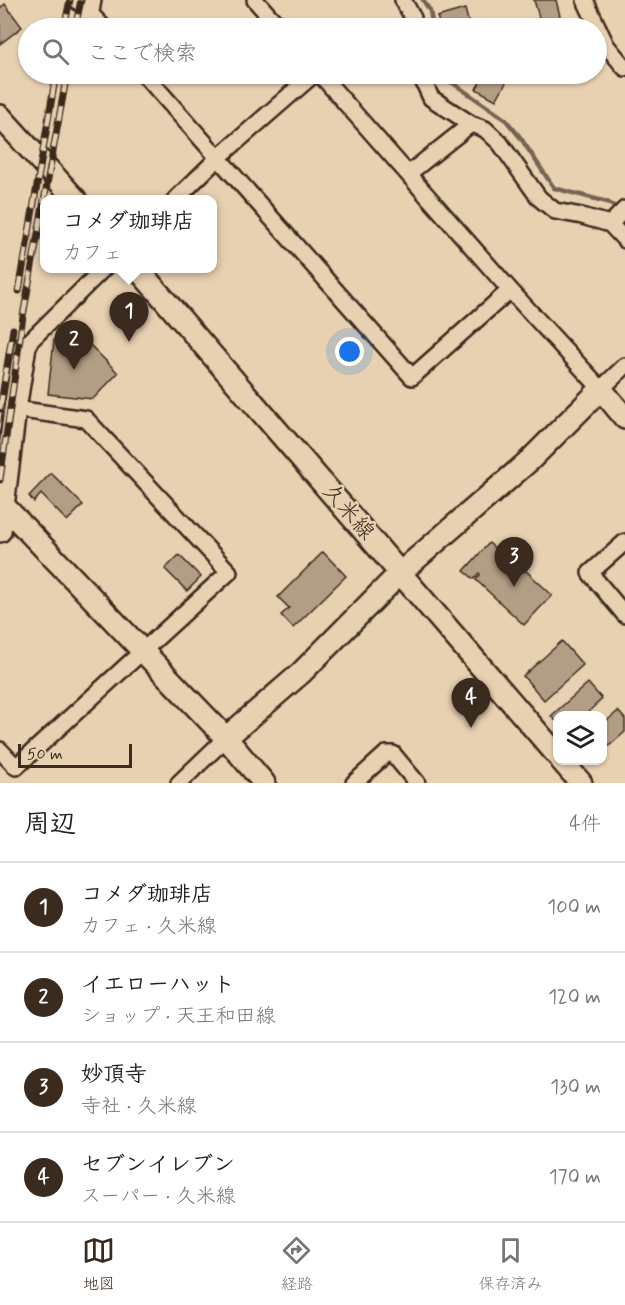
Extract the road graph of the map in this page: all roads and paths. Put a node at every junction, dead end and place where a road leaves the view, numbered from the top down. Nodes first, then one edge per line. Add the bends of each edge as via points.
1 (255, 0) edge
2 (403, 0) edge
3 (585, 0) edge
4 (85, 4) edge
5 (96, 18) edge
6 (271, 18) edge
7 (413, 18) edge
8 (593, 18) edge
9 (607, 46) edge
10 (625, 68) edge
11 (153, 84) edge
12 (303, 84) edge
13 (329, 84) edge
14 (425, 84) edge
15 (0, 116) edge
16 (471, 124) junction
17 (219, 157) junction
18 (408, 174) junction
19 (71, 195) edge
20 (180, 195) edge
21 (625, 209) edge
22 (610, 224) junction
23 (625, 240) edge
24 (99, 273) edge
25 (141, 273) edge
26 (510, 290) junction
27 (26, 345) joint
28 (625, 366) edge
29 (601, 389) junction
30 (15, 409) junction
31 (625, 418) edge
32 (1, 507) edge
33 (0, 531) edge
34 (625, 542) edge
35 (400, 573) junction
36 (625, 615) edge
37 (141, 651) junction
38 (226, 738) junction
39 (0, 750) edge
40 (553, 750) edge
41 (565, 765) edge
42 (179, 783) edge
43 (264, 783) edge
44 (354, 783) edge
45 (417, 783) edge
46 (581, 783) edge

1 - 6 street
2 - 7 street
3 - 8 street
4 - 5 street
9 - 10 street
11 - 17 street
12 - 17 street
13 - 18 street
14 - 16 street via 431,98
15 - 19 street
16 - 18 street
16 - 22 street via 485,129 500,143 539,198 555,212
17 - 20 street
17 - 26 street via 412,377
18 - 26 street
21 - 22 street
22 - 23 street
24 - 27 street
25 - 35 street, 久米線
26 - 29 street
27 - 30 street
28 - 29 street
29 - 31 street
29 - 35 street via 530,460
30 - 32 street
30 - 37 street via 86,419 229,572
32 - 33 street
32 - 37 street
34 - 36 street via 590,573
35 - 38 street via 301,673
35 - 40 street, 久米線
37 - 38 street
37 - 39 street via 16,767
38 - 42 street
38 - 43 street
41 - 46 street
44 - 45 street via 386,754 393,754

